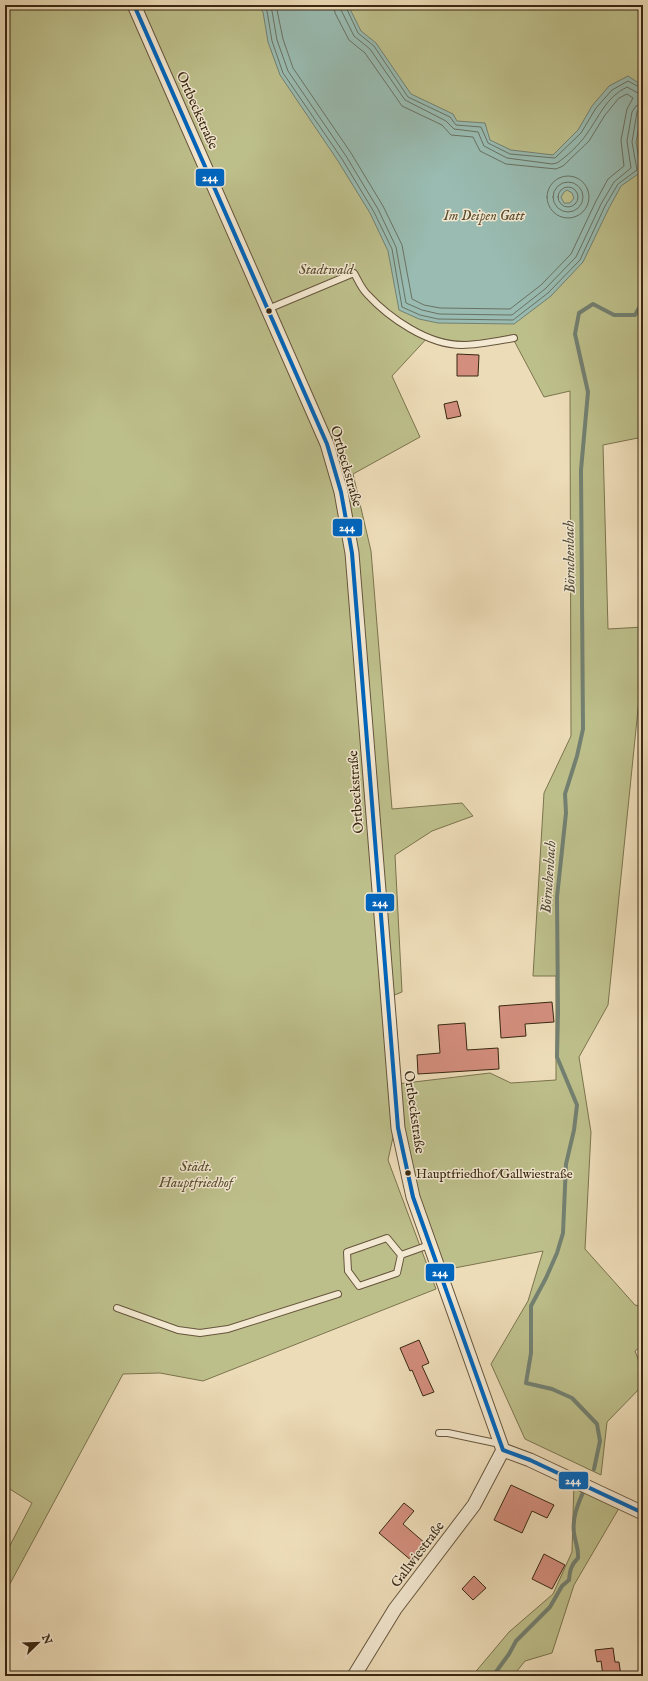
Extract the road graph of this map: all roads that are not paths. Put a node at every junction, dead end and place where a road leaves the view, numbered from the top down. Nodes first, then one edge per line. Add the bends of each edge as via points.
1 (134, 5) edge
2 (268, 309) junction
3 (514, 338) dead end
4 (429, 1244) junction
5 (401, 1255) junction
6 (338, 1294) dead end
7 (117, 1308) dead end
8 (439, 1433) dead end
9 (503, 1447) junction
10 (643, 1513) edge
11 (354, 1676) edge

1 - 2 street, Ortbeckstraße
2 - 3 lane via 354,274 366,293 388,314 412,330 438,341 461,346
2 - 4 street, Ortbeckstraße via 327,444 341,492 352,553 398,1128 413,1197
4 - 5 lane
4 - 9 street, Ortbeckstraße
5 - 5 lane via 387,1238 347,1252 348,1271 359,1286 397,1273
6 - 7 lane via 228,1328 200,1333 178,1330
8 - 9 lane
9 - 10 street
9 - 11 street, Gallwiestraße via 474,1505 395,1609

